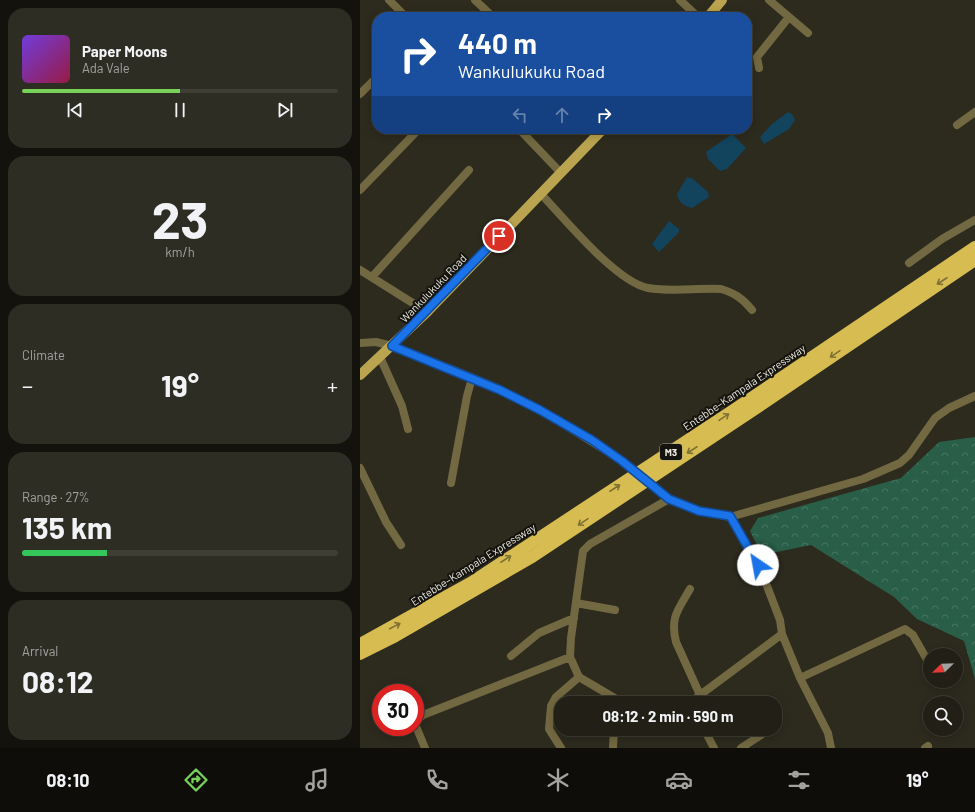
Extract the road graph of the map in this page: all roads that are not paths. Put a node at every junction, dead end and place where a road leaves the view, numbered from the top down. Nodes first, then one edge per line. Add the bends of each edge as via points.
1 (389, 0) edge
2 (475, 0) edge
3 (680, 0) edge
4 (722, 0) edge
5 (769, 0) edge
6 (401, 12) edge
7 (488, 12) edge
8 (693, 12) edge
9 (712, 12) edge
10 (789, 17) junction
11 (808, 32) dead end
12 (759, 68) dead end
13 (372, 82) edge
14 (360, 94) edge
15 (975, 112) edge
16 (957, 125) dead end
17 (414, 134) edge
18 (524, 134) edge
19 (598, 134) edge
20 (469, 170) dead end
21 (561, 173) junction
22 (360, 190) edge
23 (541, 194) junction
24 (975, 220) edge
25 (975, 247) edge
26 (975, 260) edge
27 (909, 263) dead end
28 (360, 270) edge
29 (372, 277) junction
30 (752, 310) dead end
31 (427, 312) junction
32 (360, 342) edge
33 (392, 346) junction
34 (380, 357) junction
35 (360, 375) edge
36 (472, 378) junction
37 (975, 396) edge
38 (408, 429) dead end
39 (360, 468) edge
40 (452, 483) dead end
41 (669, 499) junction
42 (730, 516) junction
43 (401, 545) dead end
44 (690, 589) dead end
45 (576, 602) junction
46 (615, 610) dead end
47 (574, 618) junction
48 (782, 634) junction
49 (360, 644) edge
50 (923, 652) edge
51 (360, 654) edge
52 (511, 656) dead end
53 (570, 657) junction
54 (579, 677) junction
55 (800, 678) junction
56 (700, 695) joint
57 (609, 696) edge
58 (424, 715) edge
59 (420, 736) edge
60 (614, 736) edge
61 (708, 736) edge
62 (759, 736) edge
63 (425, 748) edge
64 (561, 748) edge
65 (613, 748) edge
66 (714, 748) edge
67 (741, 748) edge
68 (831, 748) edge

1 - 6 street
2 - 7 street
3 - 8 street
4 - 9 main road
5 - 10 street
10 - 11 street
10 - 12 street via 757,57
13 - 14 street
15 - 16 street
17 - 22 street
18 - 21 street
19 - 21 main road, Wankulukuku Road
20 - 29 street
21 - 23 main road, Wankulukuku Road
23 - 30 street via 611,266 630,280 647,288 721,289 733,292
23 - 31 main road, Wankulukuku Road
24 - 27 street via 942,239
49 -> 25 highway, Entebbe–Kampala Expressway / M3 via 472,582
26 -> 51 highway, Entebbe–Kampala Expressway / M3 via 532,557 420,623
28 - 29 street
29 - 31 street
31 - 33 main road, Wankulukuku Road
32 - 33 street
33 - 34 main road, Wankulukuku Road
33 - 36 street
34 - 35 main road, Wankulukuku Road
34 - 38 street via 402,406
36 - 40 street
36 - 41 street, bridge via 540,410 592,440
37 - 42 street via 948,408 935,418 909,455 900,463 863,479
39 - 43 street via 386,522
41 - 42 street via 699,511
41 - 45 street via 585,548
42 - 48 street via 762,573 780,620
44 - 56 street via 674,618 674,634
45 - 46 street
45 - 47 street
47 - 52 street via 539,633
47 - 53 street
48 - 55 street
48 - 56 street
50 - 55 street via 913,635 905,628
53 - 54 street
53 - 58 street
54 - 57 street
54 - 64 street via 556,697 551,706 549,729
55 - 68 street via 828,733
59 - 63 street
60 - 65 street
61 - 66 street
62 - 67 street

